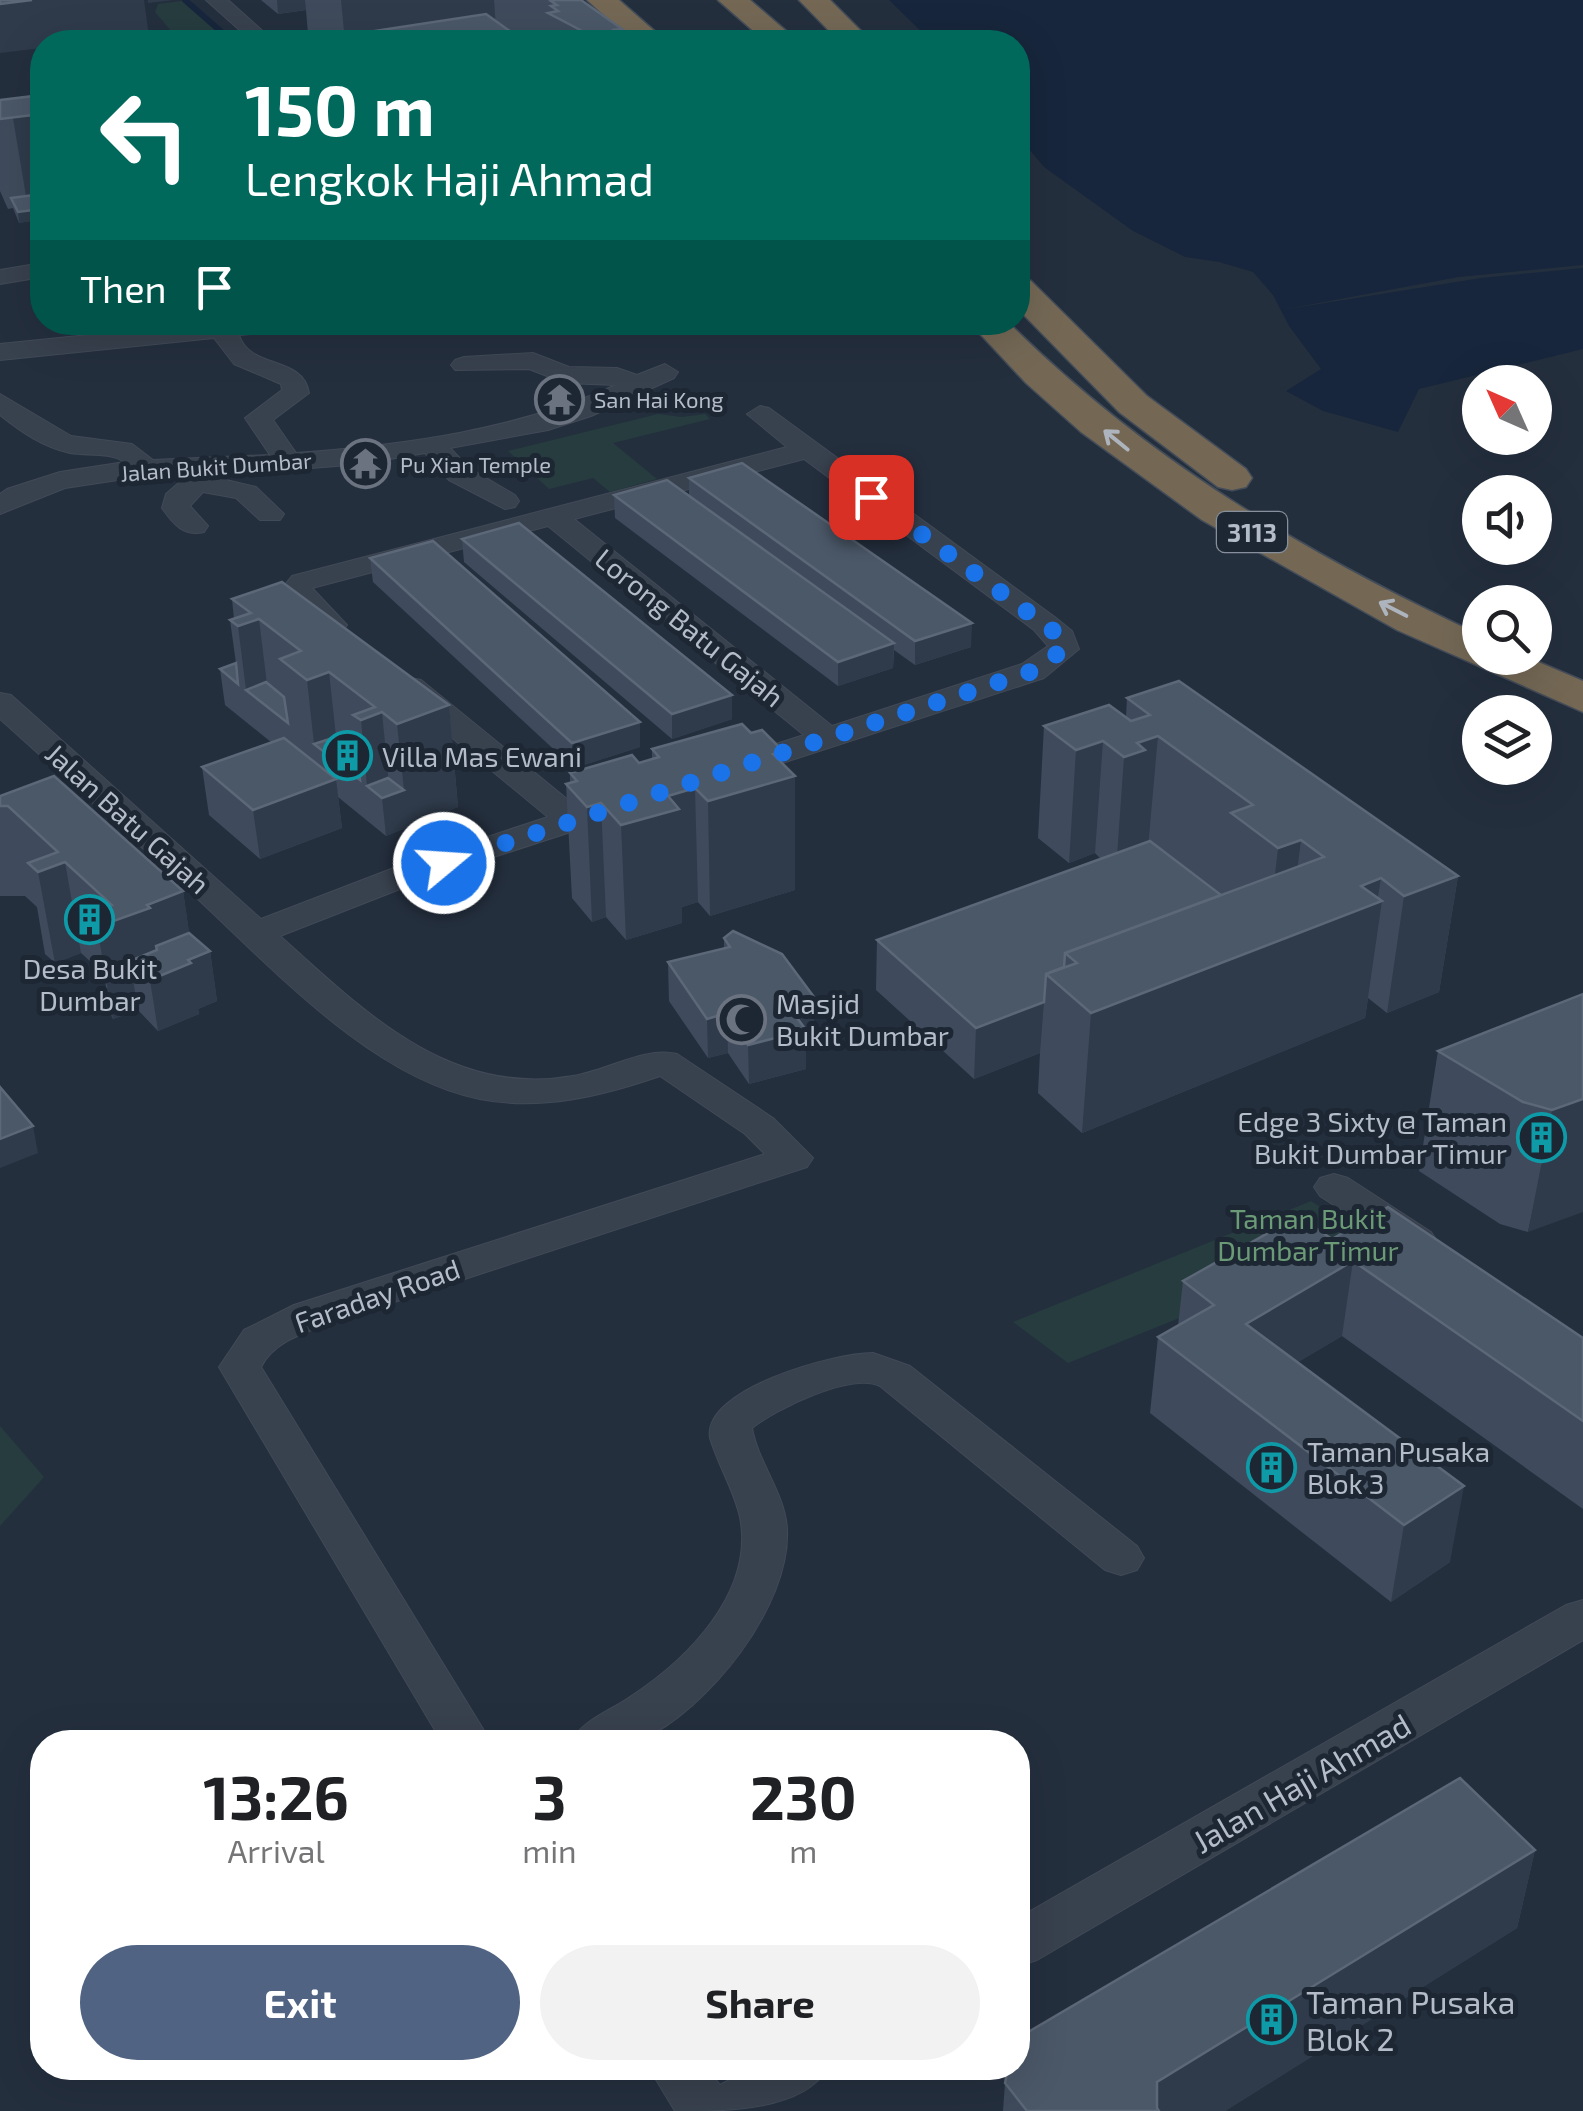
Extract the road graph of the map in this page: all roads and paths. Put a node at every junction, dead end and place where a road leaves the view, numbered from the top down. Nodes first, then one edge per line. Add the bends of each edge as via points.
1 (216, 0) edge
2 (602, 0) edge
3 (732, 0) edge
4 (812, 0) edge
5 (702, 8) dead end
6 (251, 30) edge
7 (638, 30) edge
8 (728, 30) edge
9 (769, 30) edge
10 (844, 30) edge
11 (30, 272) edge
12 (0, 277) edge
13 (1030, 301) edge
14 (191, 335) edge
15 (225, 335) edge
16 (1001, 335) edge
17 (0, 352) edge
18 (464, 365) dead end
19 (666, 372) dead end
20 (636, 384) junction
21 (0, 402) edge
22 (760, 414) dead end
23 (431, 443) junction
24 (806, 450) junction
25 (289, 462) junction
26 (144, 468) junction
27 (192, 476) junction
28 (505, 501) dead end
29 (0, 506) edge
30 (270, 514) dead end
31 (554, 517) junction
32 (194, 526) dead end
33 (1462, 605) edge
34 (1462, 643) edge
35 (359, 646) edge
36 (1552, 647) edge
37 (1583, 661) edge
38 (389, 670) edge
39 (1531, 675) edge
40 (1583, 698) edge
41 (0, 702) edge
42 (827, 738) junction
43 (702, 779) edge
44 (646, 797) edge
45 (573, 820) junction
46 (256, 933) junction
47 (664, 1062) joint
48 (1334, 1187) dead end
49 (1450, 1263) edge
50 (1121, 1558) dead end
51 (1583, 1618) edge
52 (459, 1730) edge
53 (620, 1730) edge
54 (1030, 1937) edge
55 (684, 2080) edge
56 (779, 2080) edge
57 (706, 2111) edge
58 (724, 2111) edge

1 - 6 street
2 - 7 highway
3 - 9 highway
4 - 10 highway
5 - 8 highway
11 - 12 street
13 - 33 highway, 3113 via 1133,404 1226,474
14 - 17 street
15 - 25 street via 249,364 294,381 292,398 258,418
34 -> 16 highway, 3113 via 1195,497 1082,412
18 - 20 street via 533,361 566,375 617,376
19 - 20 street, Jalan Bukit Dumbar
20 - 23 street, Jalan Bukit Dumbar via 539,424
21 - 26 street via 25,425 75,446 126,450
22 - 24 street
23 - 25 street, Jalan Bukit Dumbar
23 - 28 street via 459,474
24 - 31 street
24 - 42 street via 1053,630 1064,649 1033,671
25 - 27 street, Jalan Bukit Dumbar
26 - 27 street, Jalan Bukit Dumbar
26 - 29 street, Jalan Bukit Dumbar via 60,480
27 - 30 street via 251,491
27 - 32 street via 176,508
31 - 35 street via 302,582 295,591 302,601
31 - 42 street, Lorong Batu Gajah
36 - 37 highway
38 - 45 street
39 - 40 highway
41 - 46 street, Jalan Batu Gajah
42 - 43 street
44 - 45 street
45 - 46 street
46 - 47 street, Jalan Batu Gajah via 402,1052 480,1088 553,1091
47 - 52 street, Faraday Road via 760,1126 794,1158 309,1315 260,1338 240,1368
48 - 49 street
50 - 53 street via 896,1376 868,1368 777,1394 745,1409 730,1425 764,1528 757,1585 727,1637 690,1679
51 - 54 street, Jalan Haji Ahmad
55 - 57 street
56 - 58 street

